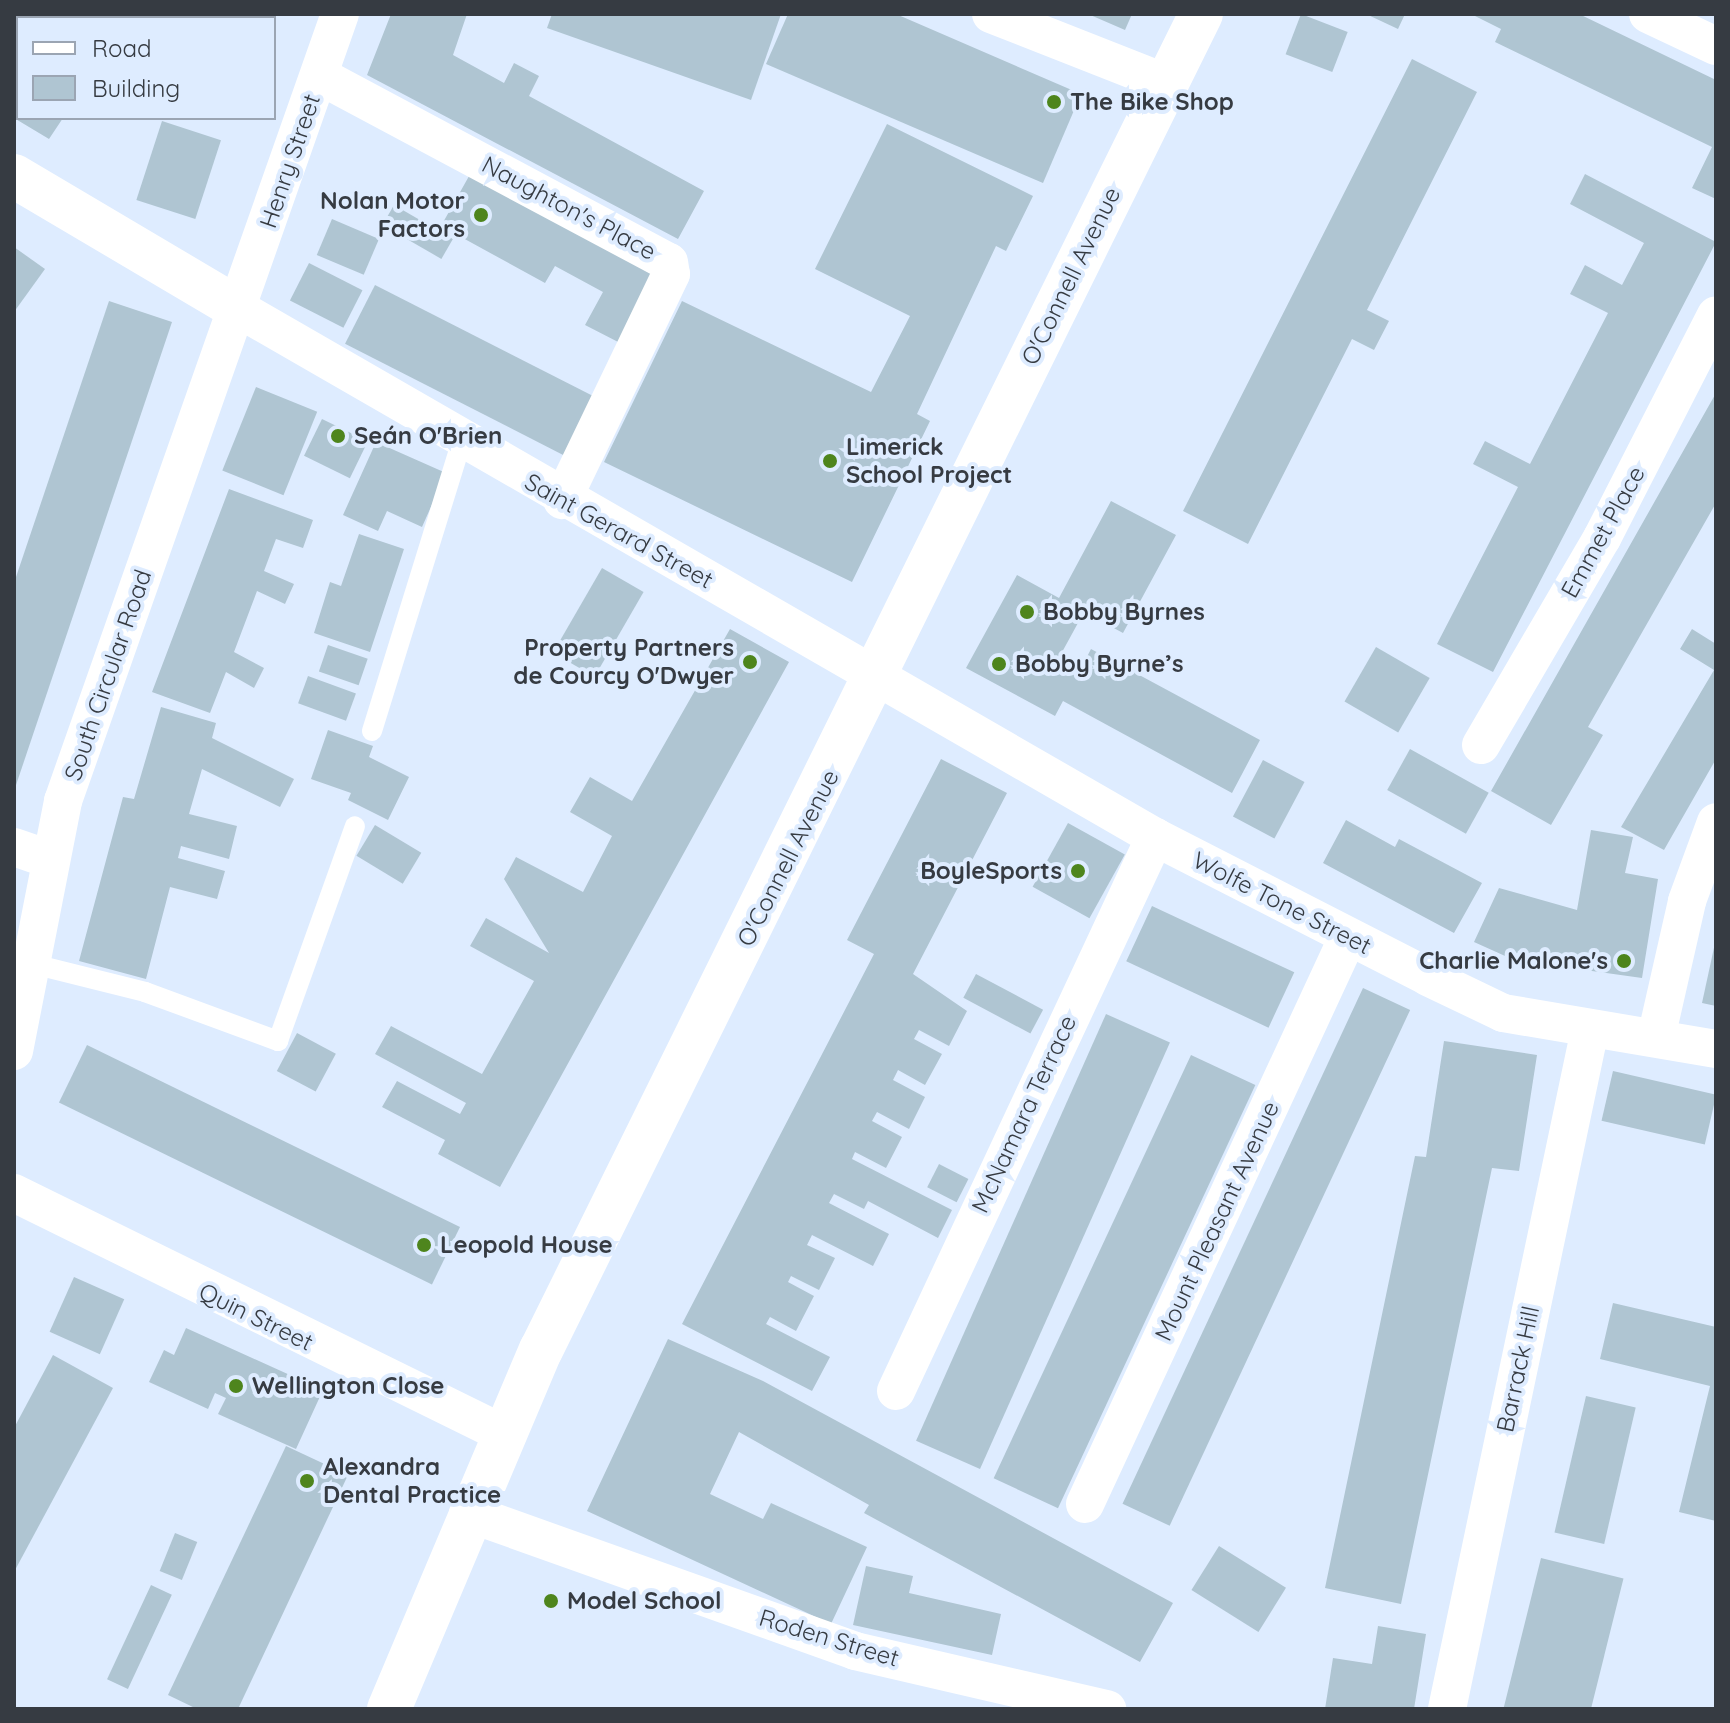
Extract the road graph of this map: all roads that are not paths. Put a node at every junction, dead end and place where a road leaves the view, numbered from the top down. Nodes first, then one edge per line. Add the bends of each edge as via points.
1 (340, 14) edge
2 (991, 14) edge
3 (1201, 14) edge
4 (1649, 14) edge
5 (1716, 46) edge
6 (320, 76) junction
7 (1164, 82) junction
8 (14, 176) edge
9 (237, 308) junction
10 (1716, 315) edge
11 (461, 443) junction
12 (562, 500) junction
13 (881, 673) junction
14 (372, 731) dead end
15 (1481, 745) dead end
16 (355, 826) dead end
17 (1714, 829) edge
18 (1155, 837) junction
19 (31, 853) edge
20 (1348, 937) junction
21 (29, 963) junction
22 (1590, 1029) junction
23 (1656, 1038) junction
24 (1716, 1049) edge
25 (14, 1051) edge
26 (14, 1193) edge
27 (896, 1391) dead end
28 (502, 1433) junction
29 (1085, 1504) dead end
30 (468, 1513) junction
31 (389, 1709) edge
32 (1107, 1709) edge
33 (1447, 1709) edge

1 - 6 street, Henry Street
2 - 7 street
3 - 7 main road, O'Connell Avenue
4 - 5 street
6 - 9 street, Henry Street
6 - 12 street, Naughton's Place via 669,262 671,274
7 - 13 main road, O'Connell Avenue
8 - 9 main road
9 - 11 street, Saint Gerard Street
9 - 19 street, South Circular Road
10 - 15 street, Emmet Place via 1602,538
11 - 12 street, Saint Gerard Street
11 - 14 lane
12 - 13 street, Saint Gerard Street
13 - 18 street, Wolfe Tone Street
13 - 28 main road, O'Connell Avenue
16 - 21 lane via 278,1041 145,992
17 - 23 street
18 - 20 street, Wolfe Tone Street
18 - 27 street, McNamara Terrace
19 - 21 street, South Circular Road
20 - 22 street, Wolfe Tone Street via 1503,1013
20 - 29 street, Mount Pleasant Avenue
21 - 25 street, South Circular Road
22 - 23 street, Wolfe Tone Street
22 - 33 street, Barrack Hill
23 - 24 street, Wolfe Tone Street
26 - 28 street, Quin Street
28 - 30 main road, O'Connell Avenue
30 - 31 main road, O'Connell Avenue
30 - 32 street, Roden Street via 855,1651

